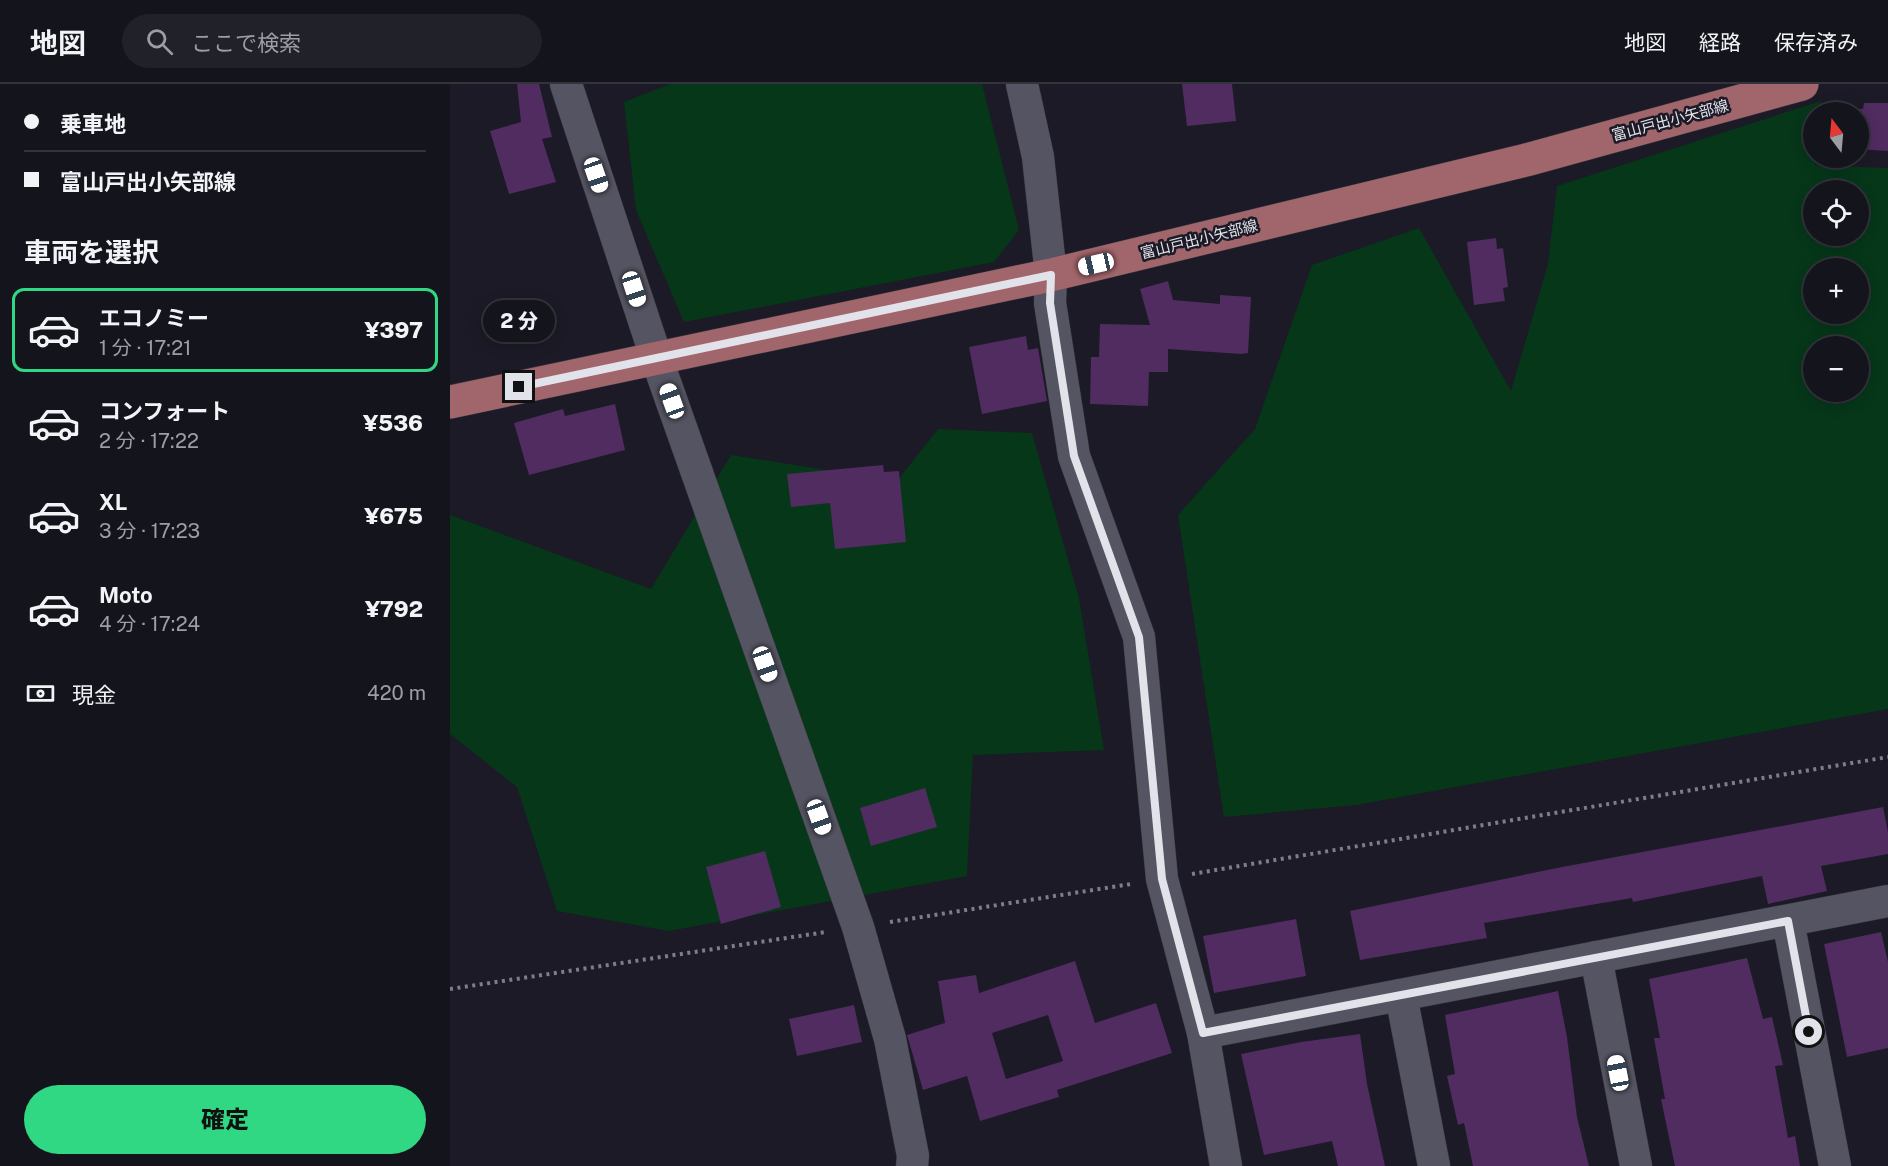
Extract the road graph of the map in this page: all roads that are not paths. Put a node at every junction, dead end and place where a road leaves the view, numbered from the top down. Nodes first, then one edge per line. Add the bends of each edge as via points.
1 (566, 84) edge
2 (1022, 84) edge
3 (1802, 84) edge
4 (1051, 275) junction
5 (656, 357) junction
6 (450, 402) edge
7 (1888, 901) edge
8 (1788, 921) junction
9 (1596, 957) junction
10 (1401, 995) junction
11 (1203, 1033) junction
12 (912, 1166) edge
13 (1226, 1166) edge
14 (1434, 1166) edge
15 (1636, 1166) edge
16 (1835, 1166) edge

1 - 5 street
2 - 4 street via 1038,157
3 - 4 main road, 富山戸出小矢部線 via 1526,160
4 - 5 main road, 富山戸出小矢部線
4 - 11 street via 1050,303 1074,456 1139,637 1162,879
5 - 6 main road, 富山戸出小矢部線
5 - 12 street via 858,927 890,1039
7 - 8 street
8 - 9 street
8 - 16 street
9 - 10 street
9 - 15 street
10 - 11 street
10 - 14 street
11 - 13 street

